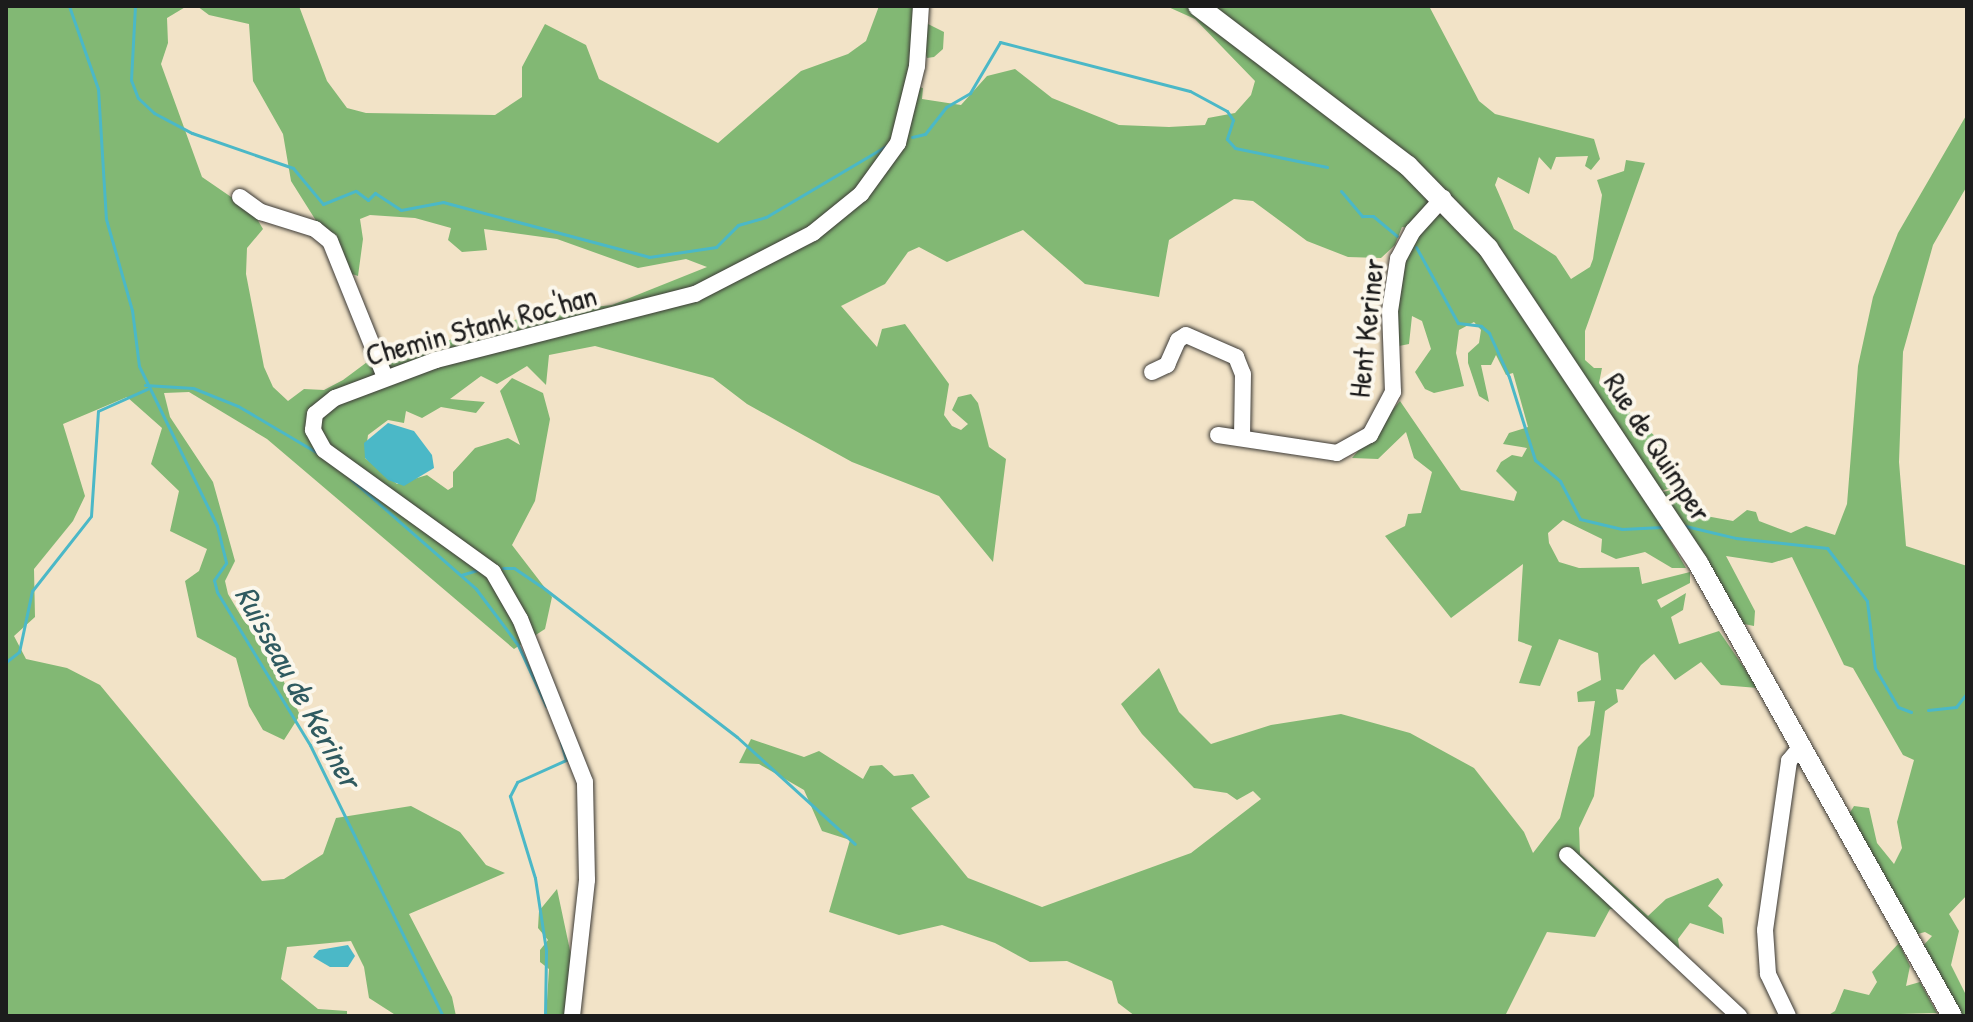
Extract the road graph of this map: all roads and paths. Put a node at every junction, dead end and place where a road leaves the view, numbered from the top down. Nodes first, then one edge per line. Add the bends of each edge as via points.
1 (921, 6) edge
2 (1198, 6) edge
3 (240, 197) dead end
4 (1443, 198) junction
5 (1152, 372) dead end
6 (385, 377) junction
7 (1218, 435) dead end
8 (1242, 435) junction
9 (1802, 745) junction
10 (1567, 855) dead end
11 (572, 1016) edge
12 (1739, 1016) edge
13 (1788, 1016) edge
14 (1952, 1016) edge

1 - 6 street, Chemin Stank Roc'han via 917,66 898,143 874,181 821,228 695,294
2 - 4 main road, Rue de Quimper
3 - 6 street via 261,212 310,227 330,241
4 - 8 street, Hent Keriner via 1413,231 1396,267 1390,311 1393,392 1376,428 1337,453
4 - 9 main road, Rue de Quimper via 1509,276 1660,503
5 - 8 street via 1167,365 1178,340 1186,335 1236,357 1243,374
6 - 11 street, Chemin Stank Roc'han via 323,404 313,430 332,458 493,572 516,609 585,782 589,841
7 - 8 street, Hent Keriner
9 - 13 street via 1789,761 1765,930 1768,974
9 - 14 main road, Rue de Quimper
10 - 12 street

